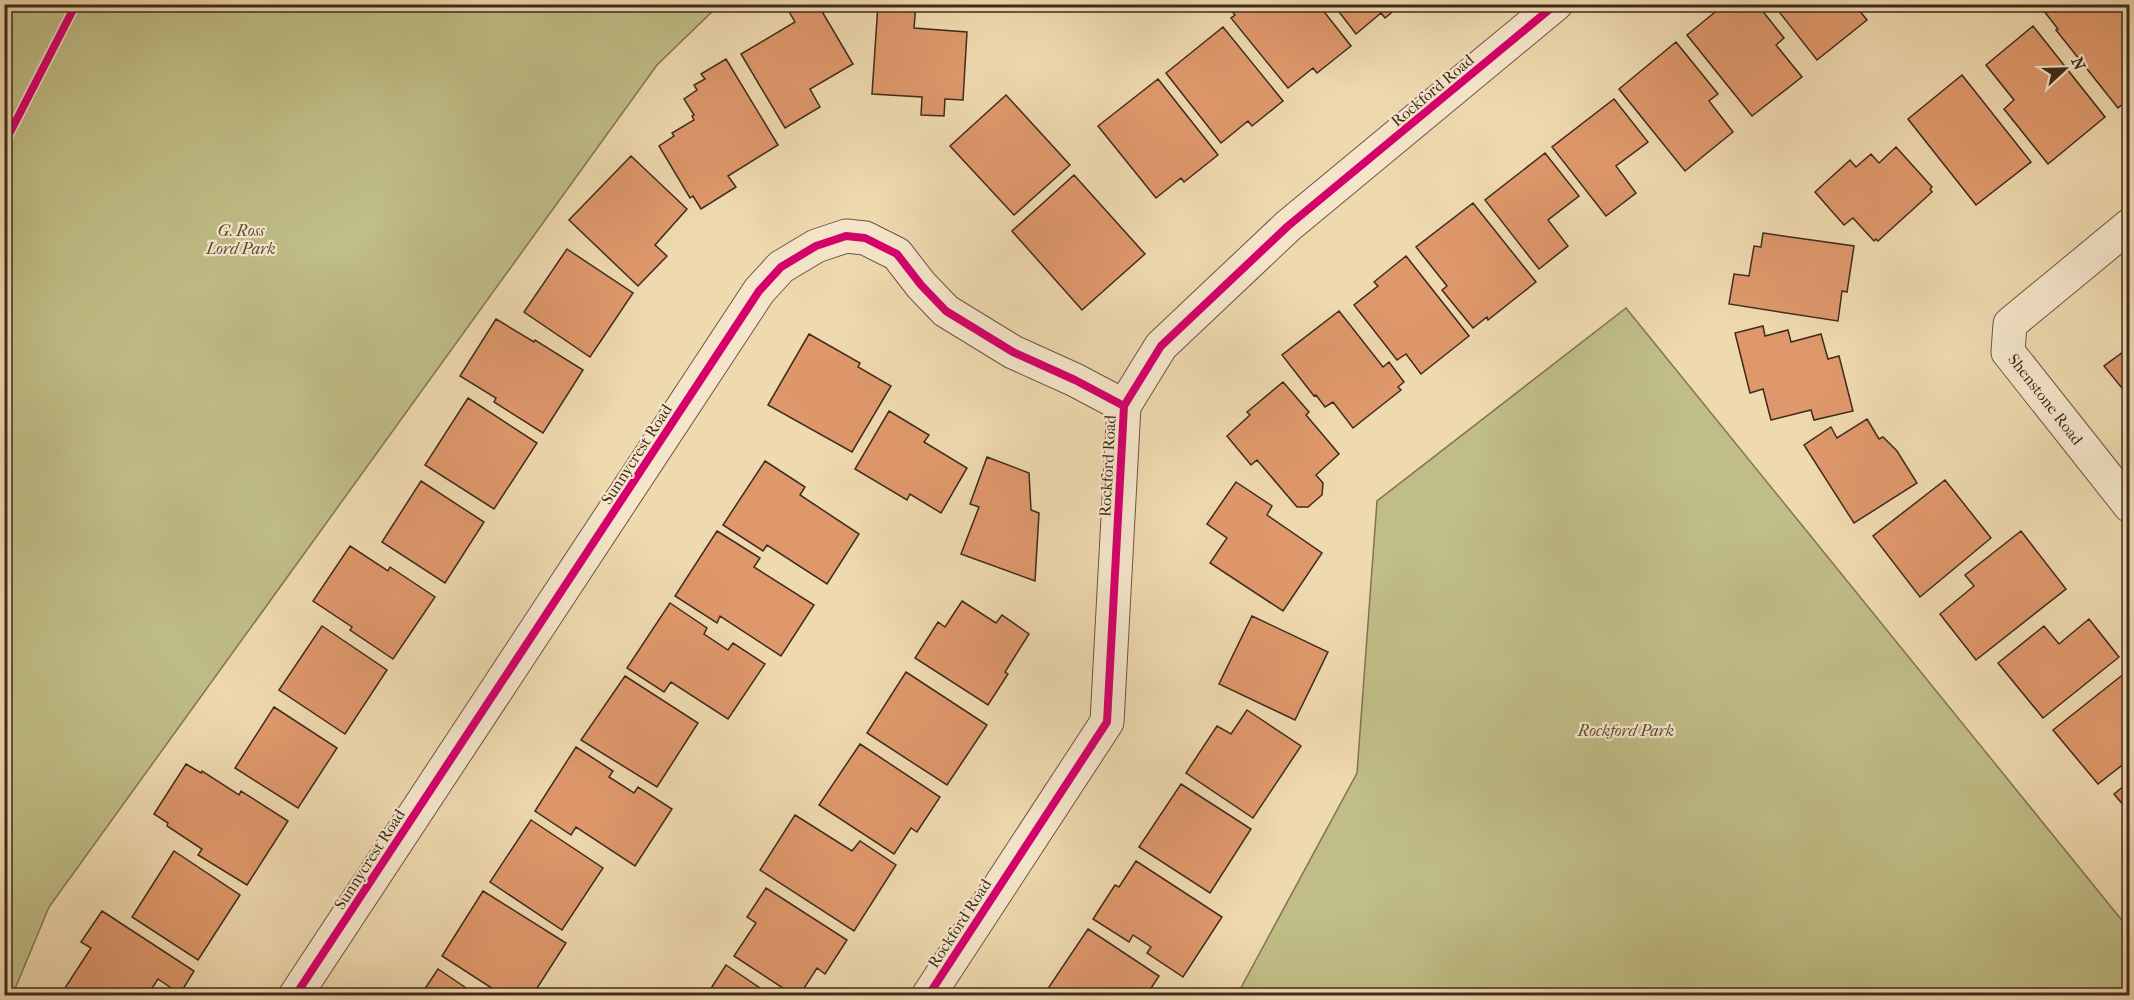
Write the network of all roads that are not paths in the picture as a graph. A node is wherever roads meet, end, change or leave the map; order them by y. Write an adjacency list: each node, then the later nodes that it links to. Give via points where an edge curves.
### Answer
1 (1556, 4): 3 (street, Rockford Road, via 1288,226 1161,346)
2 (2130, 225): 4 (street, Shenstone Road, via 2010,324 2008,352)
3 (1124, 406): 5 (street, Sunnycrest Road, via 1013,352 946,311 897,254 865,238 846,236 816,246 781,267 759,291); 6 (street, Rockford Road, via 1107,722)
4 (2130, 506)
5 (295, 996)
6 (928, 996)

